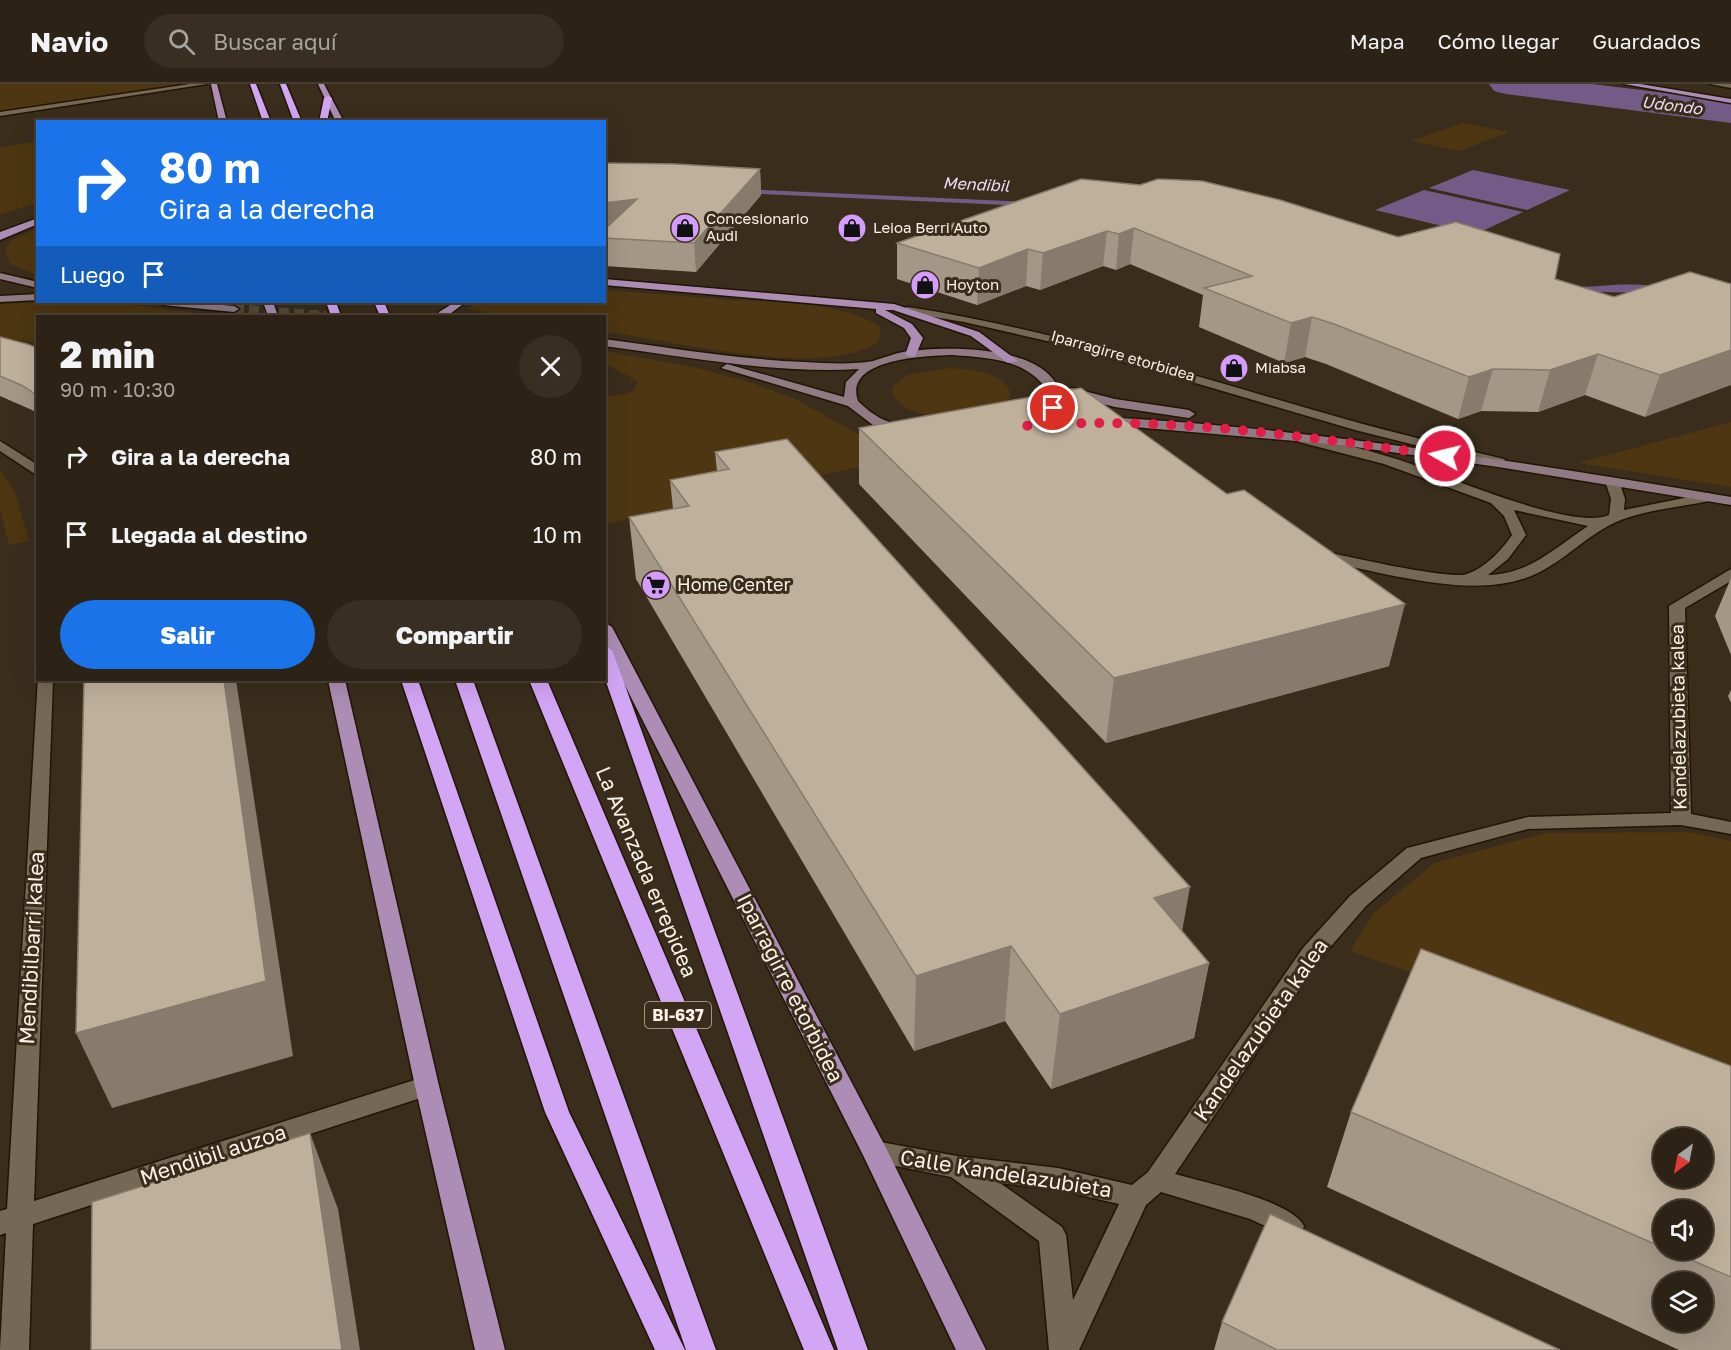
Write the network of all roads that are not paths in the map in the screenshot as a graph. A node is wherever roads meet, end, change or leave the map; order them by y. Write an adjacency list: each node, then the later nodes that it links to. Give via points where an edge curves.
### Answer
1 (204, 84): 12 (street)
2 (214, 84): 11 (main road)
3 (253, 84): 15 (highway)
4 (283, 84): 16 (highway)
5 (321, 84): 9 (main road)
6 (1627, 84): 10 (main road)
7 (1713, 84): 8 (street)
8 (1731, 86)
9 (328, 98): 17 (highway); 18 (main road)
10 (1731, 101)
11 (220, 107): 13 (main road); 14 (main road)
12 (0, 114)
13 (214, 114)
14 (223, 120)
15 (266, 120)
16 (297, 120)
17 (323, 120)
18 (339, 120)
19 (36, 212): 20 (main road)
20 (0, 222)
21 (36, 222): 22 (main road)
22 (0, 237)
23 (0, 276): 25 (street)
24 (606, 283): 28 (main road)
25 (36, 285)
26 (36, 297): 27 (street)
27 (0, 299)
28 (847, 301): 32 (main road); 36 (main road, via 875,309 908,326 917,338)
29 (173, 303): 31 (street)
30 (460, 303): 33 (main road)
31 (234, 309)
32 (908, 310): 37 (main road, via 975,334); 46 (street, Iparragirre etorbidea, via 968,318 1063,339 1340,422)
33 (443, 315)
34 (606, 343): 38 (street, via 789,366 824,368)
35 (606, 343): 40 (street, via 727,368)
36 (911, 355): 37 (street, via 963,353); 38 (street)
37 (1012, 361): 39 (street, via 1039,373)
38 (879, 363): 40 (street, via 850,385)
39 (1055, 387): 43 (street, via 1057,398 1053,408); 46 (street, via 1116,403 1363,437)
40 (853, 403): 43 (street, via 861,412 892,426 936,435 984,435)
41 (1093, 422): 44 (street, via 1177,424)
42 (1062, 423): 43 (street)
43 (1025, 426)
44 (1277, 433): 46 (street); 50 (street, via 1389,461)
45 (0, 445): 47 (street)
46 (1508, 464): 48 (street)
47 (36, 471)
48 (1612, 481): 49 (street); 52 (street, via 1618,499)
49 (1709, 497): 51 (street); 52 (street)
50 (1495, 500): 52 (street, via 1539,513); 55 (street, via 1510,514 1519,535 1501,559)
51 (1731, 501)
52 (1608, 521): 55 (street, via 1552,559 1517,577)
53 (1303, 553): 55 (street)
54 (1731, 574): 63 (street, Kandelazubieta kalea, via 1677,606)
55 (1466, 581)
56 (606, 631): 66 (main road, Iparragirre etorbidea)
57 (606, 656): 77 (highway)
58 (44, 681): 69 (street, Mendibilbarri kalea)
59 (336, 681): 65 (main road)
60 (409, 681): 74 (highway, via 557,1112)
61 (464, 681): 75 (highway)
62 (537, 681): 76 (highway, La Avanzada errepidea / BI-637)
63 (1681, 819): 64 (street, Kandelazubieta kalea); 68 (street, Kandelazubieta kalea, via 1528,823 1413,853 1358,901 1311,954)
64 (1731, 828)
65 (427, 1086): 69 (street, Mendibil auzoa); 73 (main road)
66 (875, 1152): 67 (street, Calle Kandelazubieta); 78 (main road, Iparragirre etorbidea)
67 (957, 1167): 68 (street, Calle Kandelazubieta); 71 (street, via 1052,1235)
68 (1146, 1188): 70 (street, Calle Kandelazubieta, via 1257,1209); 71 (street, Calle Kandelazubieta)
69 (10, 1220): 72 (street, Mendibilbarri kalea)
70 (1310, 1235)
71 (1064, 1348)
72 (14, 1350)
73 (490, 1350)
74 (670, 1350)
75 (701, 1350)
76 (819, 1350)
77 (853, 1350)
78 (971, 1350)

